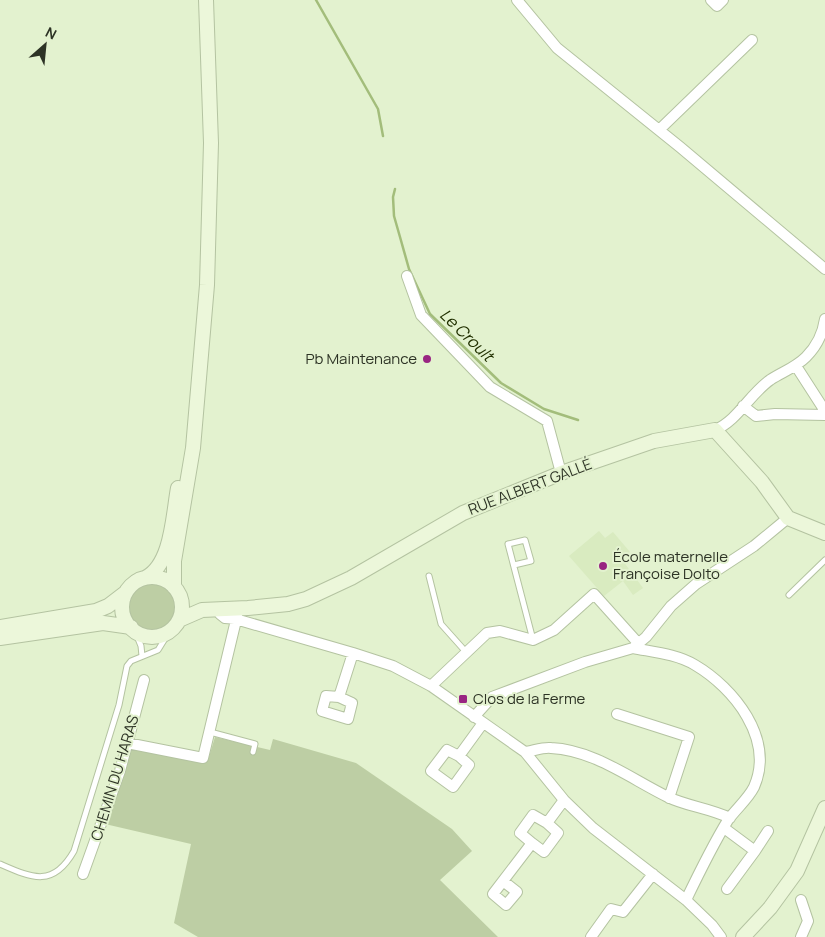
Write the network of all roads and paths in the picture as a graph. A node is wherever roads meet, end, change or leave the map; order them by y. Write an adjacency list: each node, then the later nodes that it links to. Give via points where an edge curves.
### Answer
1 (206, 0): 11 (street, via 211,178 207,285)
2 (516, 0): 6 (street, via 557,48)
3 (711, 0): 4 (street, via 717,6)
4 (723, 0)
5 (752, 40): 6 (street)
6 (659, 130): 7 (street)
7 (825, 269)
8 (407, 276): 16 (street, via 421,315 490,387 547,421)
9 (825, 319): 10 (street, RUE ALBERT GALLÉ, via 817,344)
10 (796, 366): 12 (street, RUE ALBERT GALLÉ, via 770,380); 13 (street)
11 (195, 404): 22 (street, via 165,554 158,568); 23 (street, via 189,478 174,561)
12 (743, 406): 14 (street, via 756,416); 15 (street, RUE ALBERT GALLÉ, via 726,425)
13 (825, 411)
14 (825, 415)
15 (715, 430): 16 (street, RUE ALBERT GALLÉ, via 654,441); 17 (street, via 762,482)
16 (561, 473): 27 (street, RUE ALBERT GALLÉ, via 463,513 351,578 306,599)
17 (788, 518): 18 (street); 33 (street, via 754,546 696,584)
18 (825, 533)
19 (825, 560): 25 (lane)
20 (514, 565): 20 (lane, via 508,544 525,540 532,561); 32 (lane)
21 (430, 576): 34 (lane, via 441,624)
22 (145, 578): 23 (street, via 162,578); 24 (street, via 130,586)
23 (176, 589): 26 (street, via 188,602); 28 (street, via 182,603)
24 (126, 593): 29 (street, via 96,611); 30 (street, via 123,611)
25 (789, 595)
26 (202, 610): 27 (street, RUE ALBERT GALLÉ, via 219,610); 28 (street)
27 (236, 616): 35 (street); 42 (street)
28 (175, 625): 30 (street, via 160,636); 36 (lane, via 158,650)
29 (0, 627)
30 (133, 629): 31 (street, via 103,624); 36 (lane)
31 (0, 638)
32 (533, 640): 33 (street, via 554,630 594,594); 34 (street, via 500,631 487,633)
33 (635, 646): 41 (street, via 492,697); 50 (street, via 694,664 720,682 750,718 758,755 757,778 753,789)
34 (466, 652): 38 (street)
35 (353, 653): 38 (street, via 393,666); 39 (street)
36 (145, 656): 56 (lane, via 127,666 116,714 74,851 67,862 49,876 39,878 30,878)
37 (144, 680): 43 (street, CHEMIN DU HARAS)
38 (431, 686): 41 (street)
39 (339, 697)
40 (617, 714): 47 (street, via 689,737)
41 (478, 720): 45 (street); 46 (street)
42 (209, 731): 43 (street, via 203,758); 44 (lane, via 255,744)
43 (127, 743): 57 (street, CHEMIN DU HARAS)
44 (253, 752)
45 (525, 752): 47 (street, via 550,747 585,755 628,774); 48 (street)
46 (459, 756)
47 (669, 798): 50 (street, via 712,809)
48 (564, 800): 51 (street); 58 (street, via 593,828)
49 (825, 808): 65 (street, via 797,871 770,908)
50 (730, 818): 52 (street)
51 (547, 823): 54 (street, via 558,833 544,852); 54 (street, via 533,815 520,834)
52 (724, 828): 55 (street); 61 (street)
53 (768, 831): 55 (street)
54 (532, 843): 59 (street)
55 (755, 851): 60 (street)
56 (0, 864)
57 (83, 874)
58 (653, 874): 61 (street); 63 (street, via 623,912 611,909)
59 (503, 881)
60 (726, 889)
61 (686, 900): 64 (street)
62 (801, 900): 66 (street, via 808,921)
63 (590, 937)
64 (720, 937)
65 (743, 937)
66 (801, 937)

